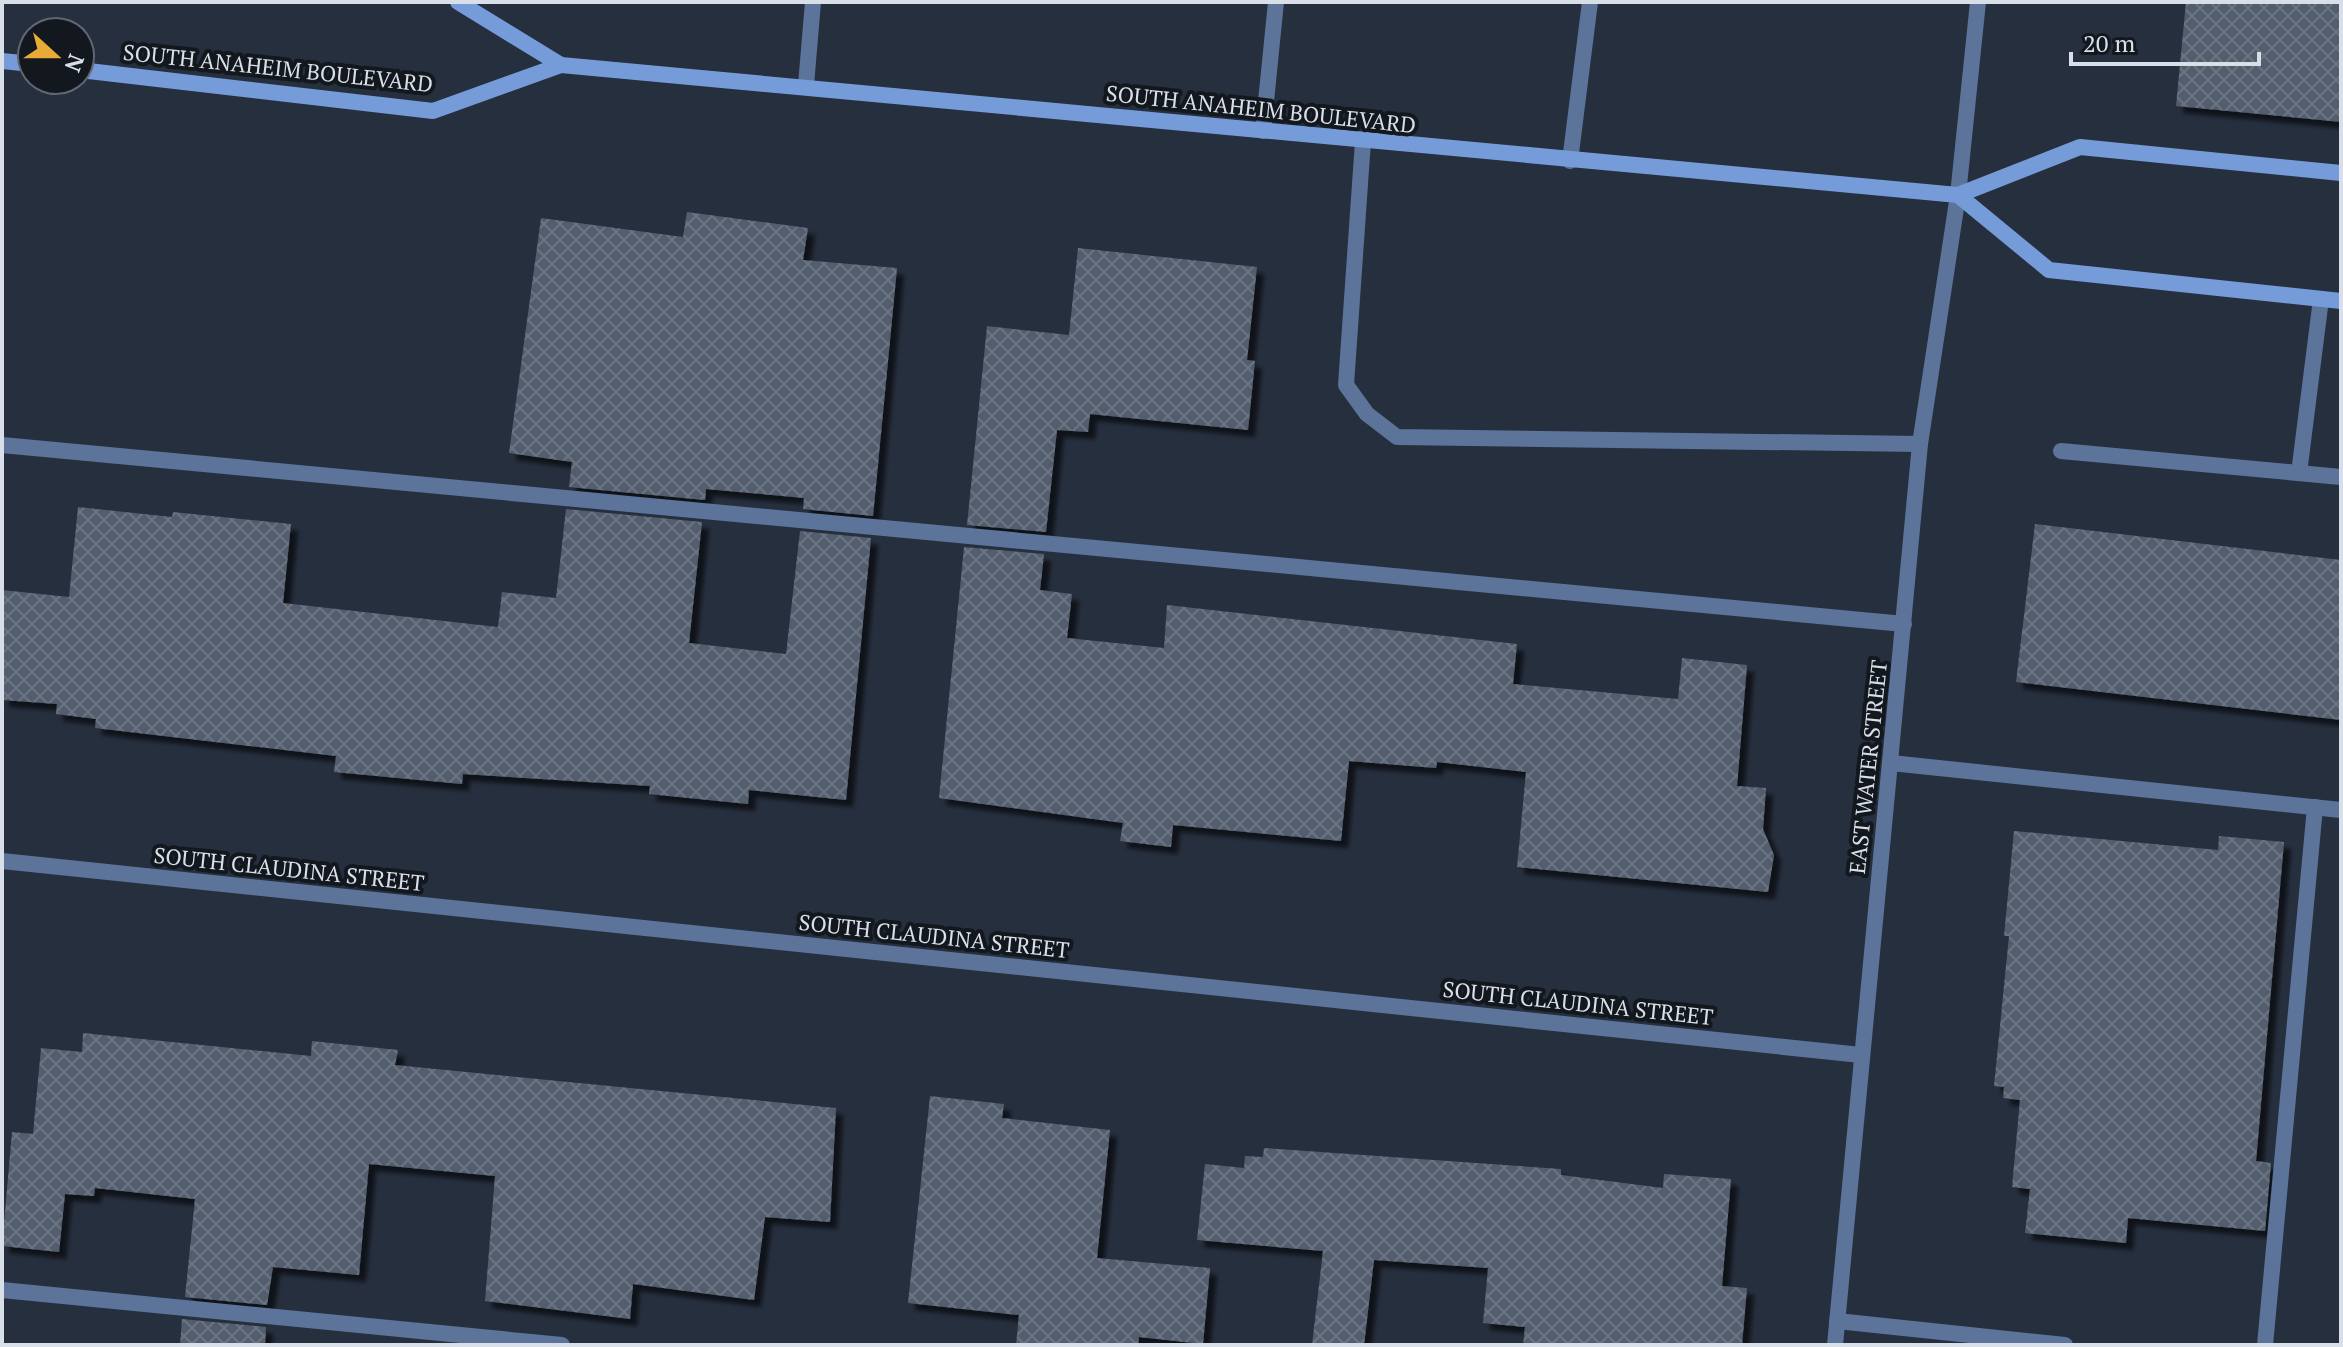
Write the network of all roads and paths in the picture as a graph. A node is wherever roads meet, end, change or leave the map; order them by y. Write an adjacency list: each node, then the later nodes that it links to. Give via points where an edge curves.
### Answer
1 (458, 2): 6 (main road, SOUTH ANAHEIM BOULEVARD)
2 (813, 2): 8 (street)
3 (1276, 2): 9 (street)
4 (1590, 2): 11 (street)
5 (1978, 2): 13 (street, EAST WATER STREET)
6 (561, 65): 7 (main road, SOUTH ANAHEIM BOULEVARD, via 433,111); 8 (main road, SOUTH ANAHEIM BOULEVARD)
7 (96, 72)
8 (806, 85): 9 (main road, SOUTH ANAHEIM BOULEVARD)
9 (1263, 131): 10 (main road, SOUTH ANAHEIM BOULEVARD)
10 (1363, 141): 11 (main road, SOUTH ANAHEIM BOULEVARD); 16 (street, via 1346,385 1367,414 1397,437)
11 (1570, 161): 13 (main road, SOUTH ANAHEIM BOULEVARD)
12 (2341, 173): 13 (main road, SOUTH ANAHEIM BOULEVARD, via 2080,147)
13 (1958, 195): 14 (main road, via 2049,270); 16 (street, EAST WATER STREET)
14 (2321, 299): 15 (main road); 19 (street)
15 (2341, 301)
16 (1920, 444): 21 (street, EAST WATER STREET)
17 (2, 445): 21 (street)
18 (2061, 451): 19 (street)
19 (2299, 473): 20 (street)
20 (2341, 477)
21 (1904, 624): 22 (street, EAST WATER STREET)
22 (1891, 763): 23 (street); 26 (street, EAST WATER STREET)
23 (2315, 807): 24 (street); 32 (street)
24 (2341, 810)
25 (2, 861): 26 (street, SOUTH CLAUDINA STREET)
26 (1861, 1055): 28 (street, EAST WATER STREET)
27 (2, 1290): 29 (street)
28 (1837, 1321): 30 (street, EAST WATER STREET); 31 (street)
29 (562, 1345)
30 (1835, 1345)
31 (2065, 1345)
32 (2265, 1345)

